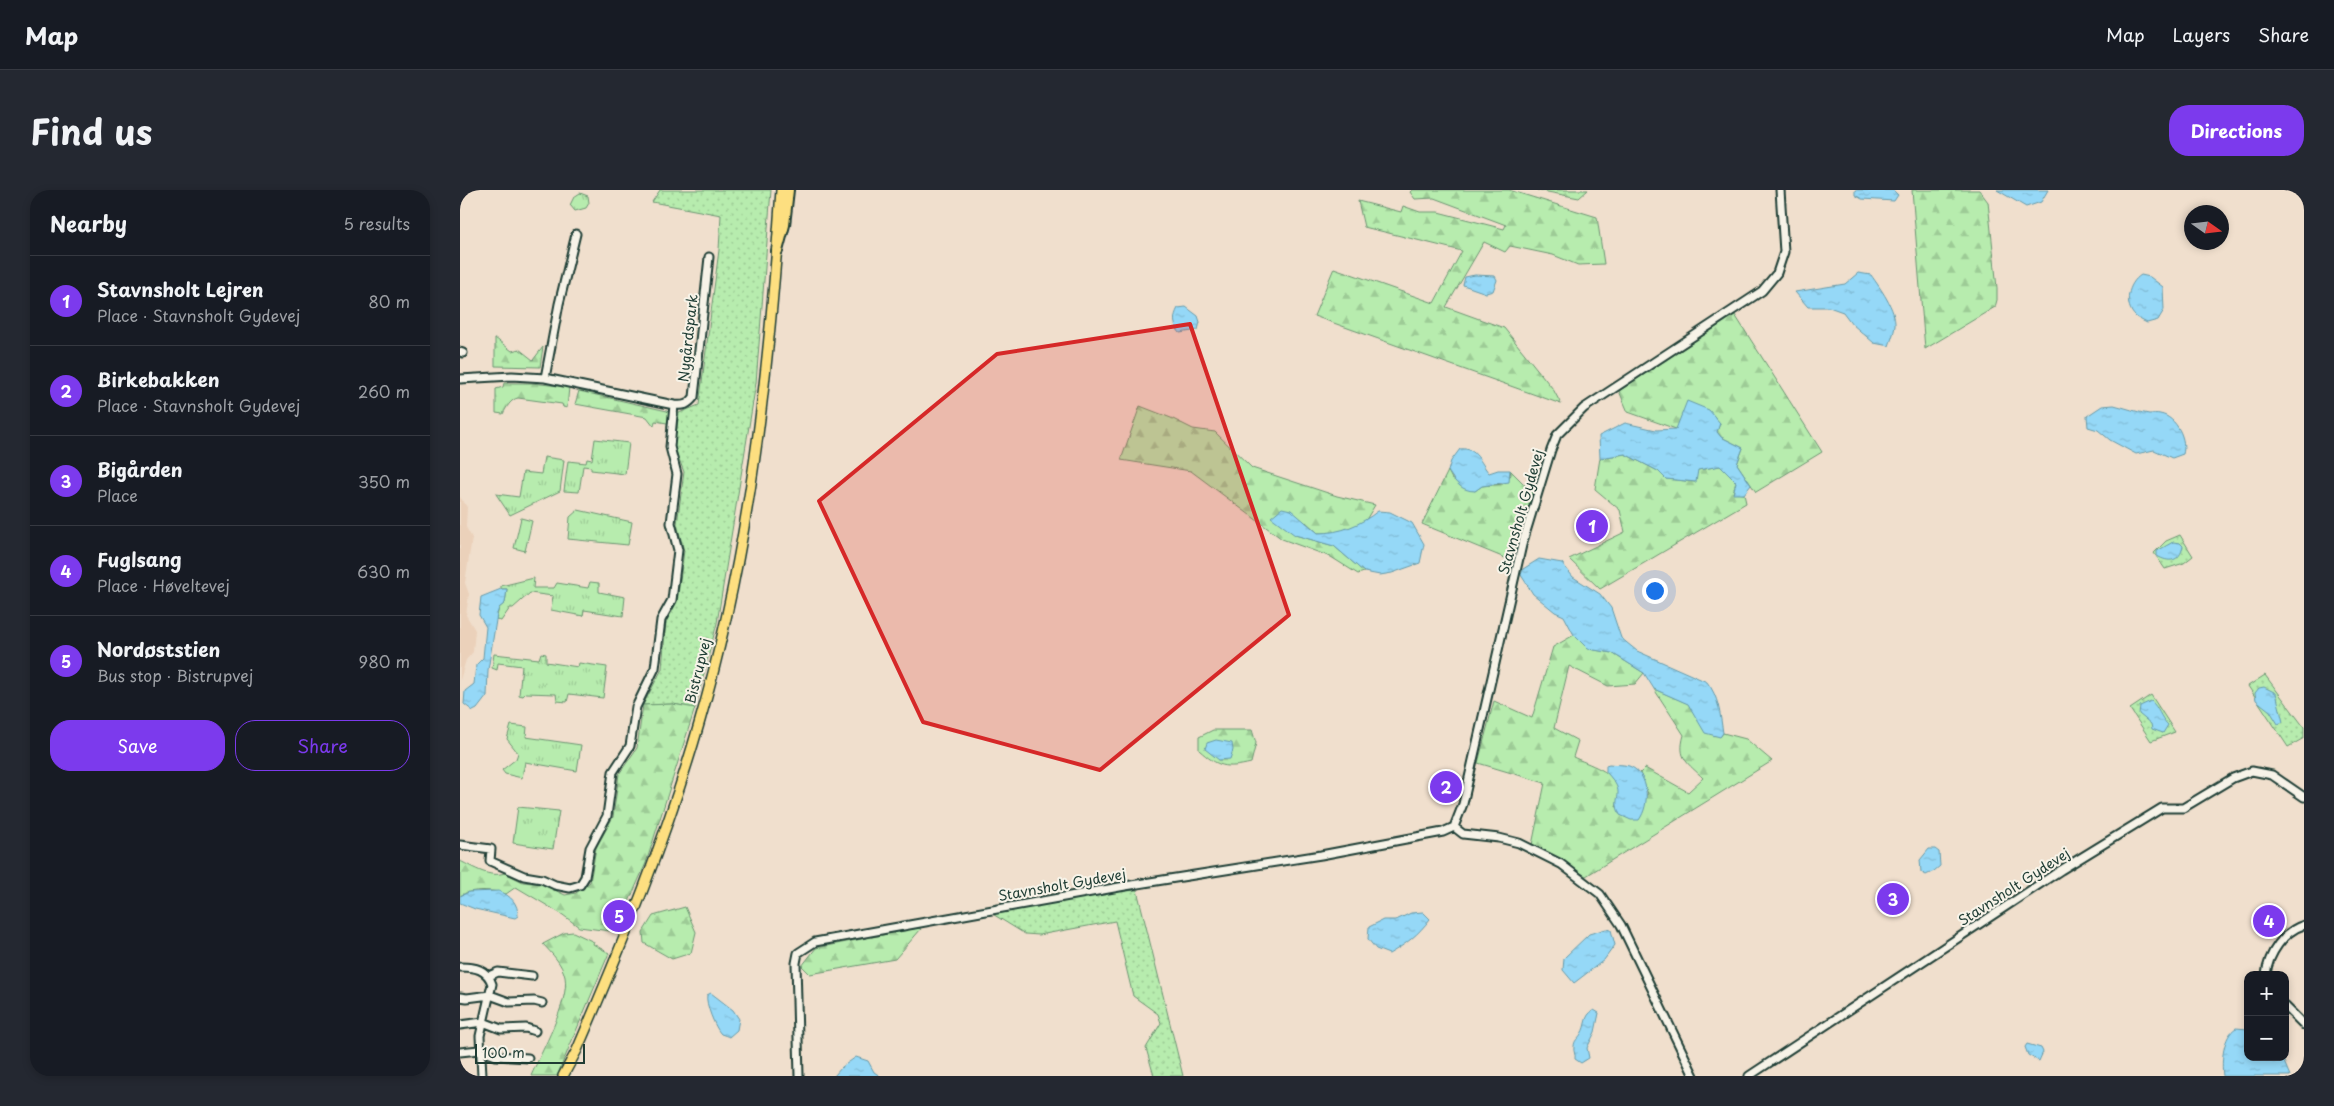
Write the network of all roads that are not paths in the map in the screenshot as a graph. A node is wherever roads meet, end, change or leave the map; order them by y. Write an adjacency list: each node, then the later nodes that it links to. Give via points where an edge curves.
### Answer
1 (776, 190): 6 (main road, Bistrupvej)
2 (781, 190): 6 (main road, Bistrupvej)
3 (788, 190): 6 (highway)
4 (1780, 190): 12 (street, Stavnsholt Gydevej, via 1784,252 1777,273 1762,291 1584,408 1557,435 1522,546 1472,768)
5 (576, 234): 8 (street)
6 (777, 251): 31 (main road, Bistrupvej, via 764,398 754,466 738,560 700,723 653,868)
7 (708, 257): 10 (street, Nygårdspark, via 694,397 683,406)
8 (545, 378): 9 (street, via 512,376); 10 (street)
9 (460, 380)
10 (674, 405): 13 (street, via 670,447 677,474 671,523 678,550 672,600 661,620 655,668 636,707 630,746 613,772 607,816 590,848 585,877 580,885 570,888 555,885 524,876 490,860 491,849)
11 (2304, 797): 34 (street, Stavnsholt Gydevej, via 2272,775 2252,771 2232,778 2183,808 2162,808 2061,870)
12 (1454, 827): 32 (street, Stavnsholt Gydevej, via 1443,832 1321,855 1125,886 814,942 798,953 796,963); 33 (street, via 1463,834 1519,843 1561,864 1600,894 1622,925)
13 (460, 845)
14 (2304, 925): 16 (street, via 2288,934 2273,953)
15 (460, 967): 17 (street, via 482,970)
16 (2266, 971)
17 (489, 976): 18 (street, via 498,972); 19 (street, via 492,984)
18 (532, 976)
19 (490, 995): 20 (street); 21 (street, via 509,1002); 23 (street)
20 (460, 997)
21 (542, 1003)
22 (2289, 1010): 25 (street)
23 (483, 1022): 24 (street); 26 (street, via 510,1030 526,1028); 27 (street)
24 (460, 1025)
25 (2304, 1025)
26 (535, 1031)
27 (479, 1050): 28 (street); 29 (street, via 496,1056); 30 (street)
28 (460, 1052)
29 (528, 1058)
30 (482, 1076)
31 (563, 1076)
32 (799, 1076)
33 (1694, 1076)
34 (1749, 1076)

